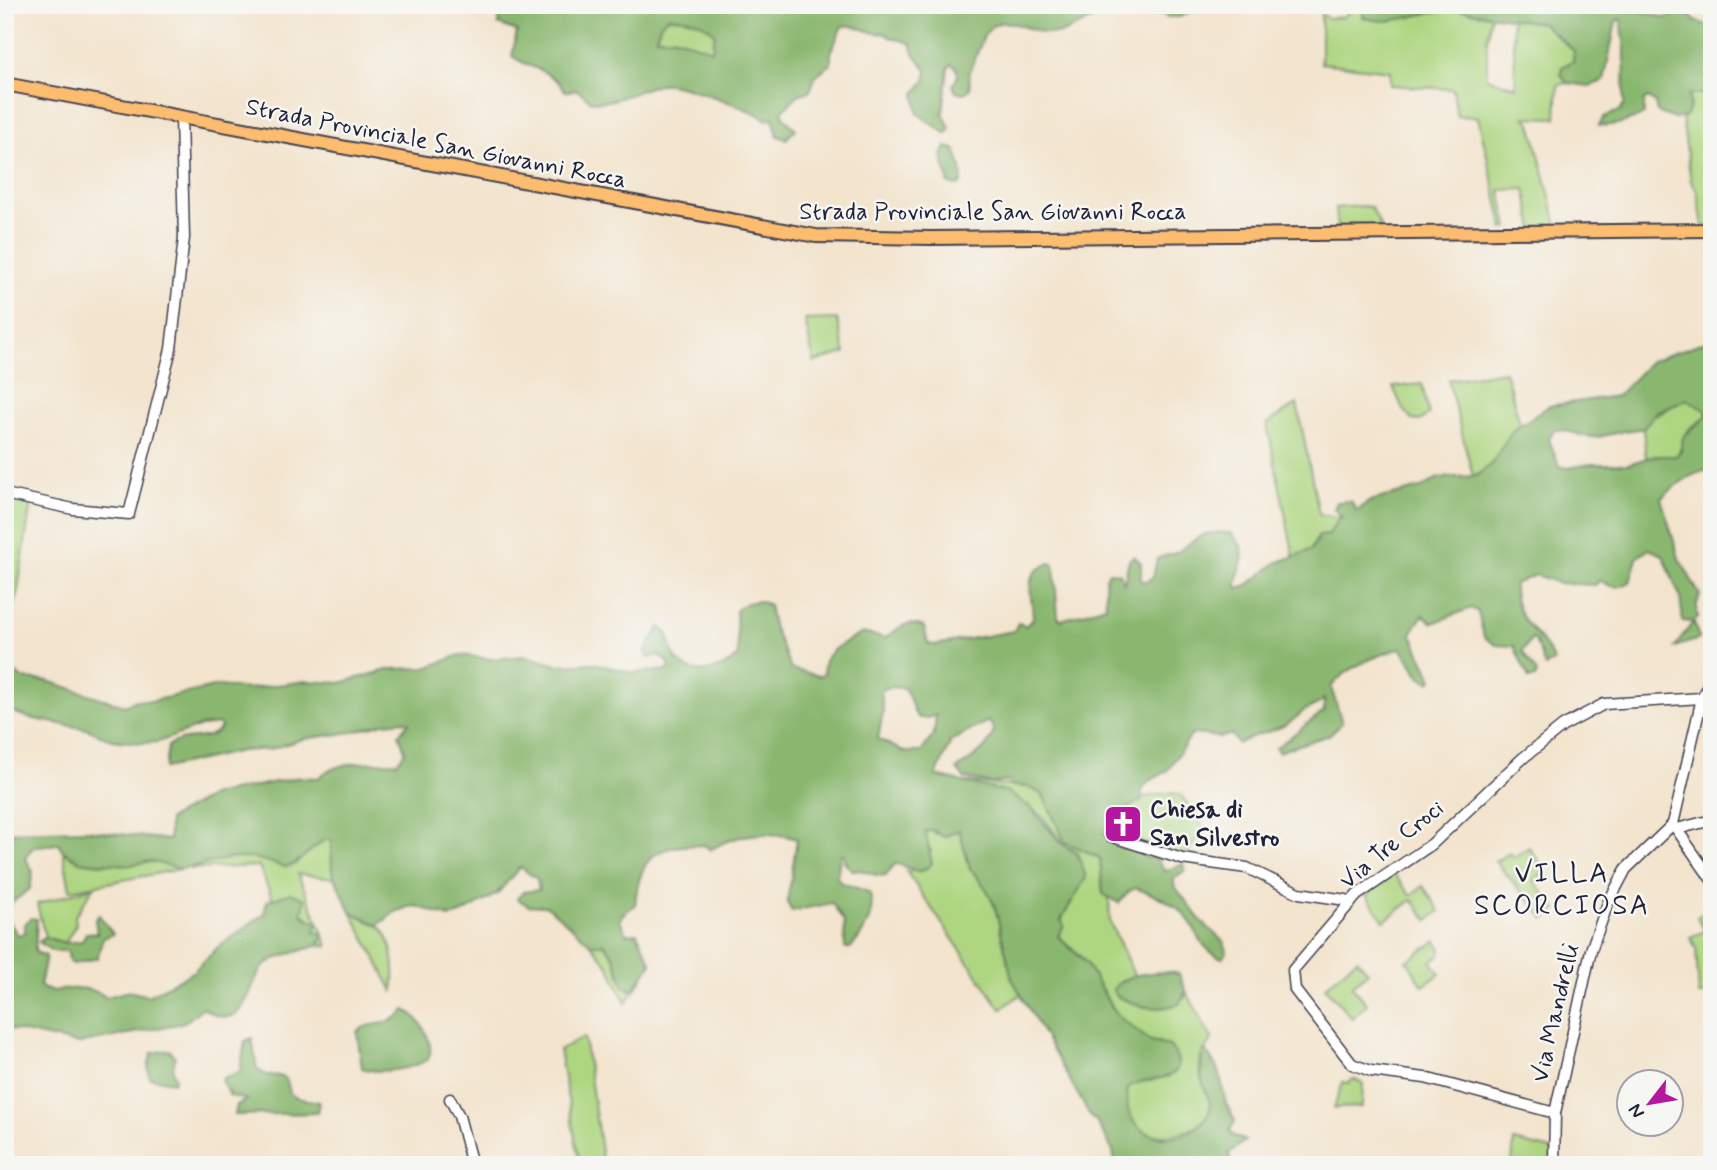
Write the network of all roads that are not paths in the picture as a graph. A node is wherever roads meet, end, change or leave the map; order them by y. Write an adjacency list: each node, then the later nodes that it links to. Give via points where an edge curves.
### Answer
1 (5, 84): 2 (main road, Strada Provinciale San Giovanni Rocca)
2 (181, 117): 3 (main road, Strada Provinciale San Giovanni Rocca, via 816,236); 4 (street, via 184,238 170,349 129,514 74,509)
3 (1712, 230)
4 (5, 494)
5 (1712, 676): 6 (street)
6 (1702, 698): 8 (street); 11 (street, Via Tre Croci, via 1604,704 1585,712 1523,758 1433,844)
7 (1712, 820): 8 (street)
8 (1675, 826): 10 (street); 13 (street, Via Mandrelli, via 1633,859 1608,903 1584,977)
9 (1110, 836): 11 (street, via 1160,852 1247,869 1298,893)
10 (1712, 880)
11 (1350, 904): 13 (street, Via Tre Croci, via 1296,965 1291,977 1295,990 1352,1064 1425,1078)
12 (450, 1099): 14 (street)
13 (1555, 1113): 15 (street, Via Mandrelli)
14 (472, 1165)
15 (1554, 1165)

